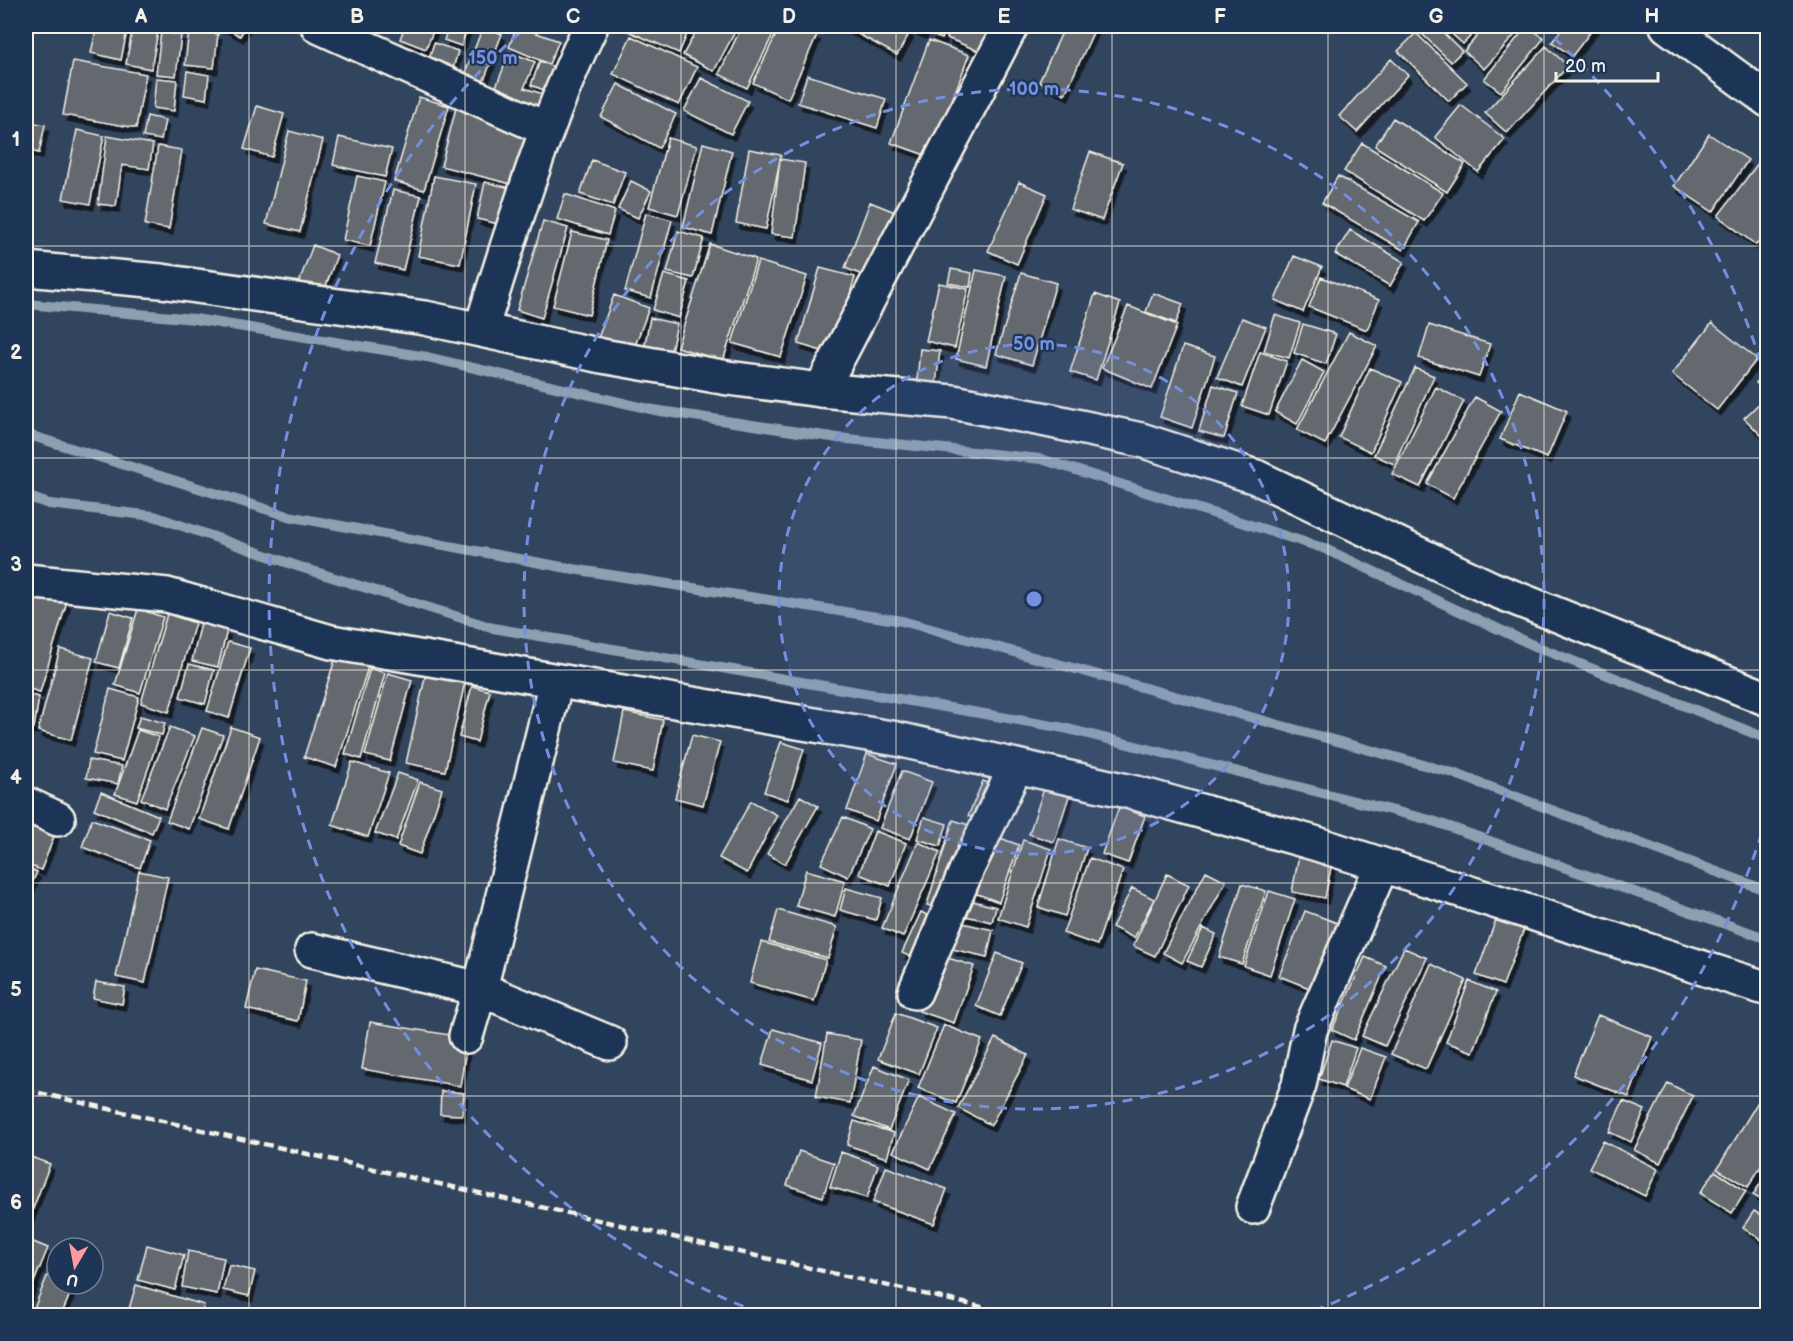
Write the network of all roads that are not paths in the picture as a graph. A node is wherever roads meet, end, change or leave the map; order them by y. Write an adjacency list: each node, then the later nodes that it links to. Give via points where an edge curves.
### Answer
1 (318, 26): 6 (street)
2 (591, 26): 6 (street)
3 (1011, 26): 9 (street)
4 (1667, 26): 5 (street)
5 (1767, 100)
6 (546, 129): 8 (street)
7 (26, 269): 8 (street, via 161,281)
8 (481, 329): 9 (street, via 614,358)
9 (821, 390): 12 (street, via 953,402 1047,420 1141,440 1256,477 1490,588)
10 (26, 582): 11 (street, via 166,595 331,642)
11 (556, 681): 13 (street, via 897,739); 18 (street)
12 (1767, 699)
13 (1016, 766): 16 (street, via 1136,793); 20 (street)
14 (26, 804): 15 (street)
15 (58, 819)
16 (1382, 865): 19 (street); 23 (street, via 1310,1030 1299,1085)
17 (312, 950): 18 (street)
18 (480, 988): 21 (street); 22 (street)
19 (1767, 989)
20 (915, 992)
21 (466, 1036)
22 (610, 1043)
23 (1253, 1207)

